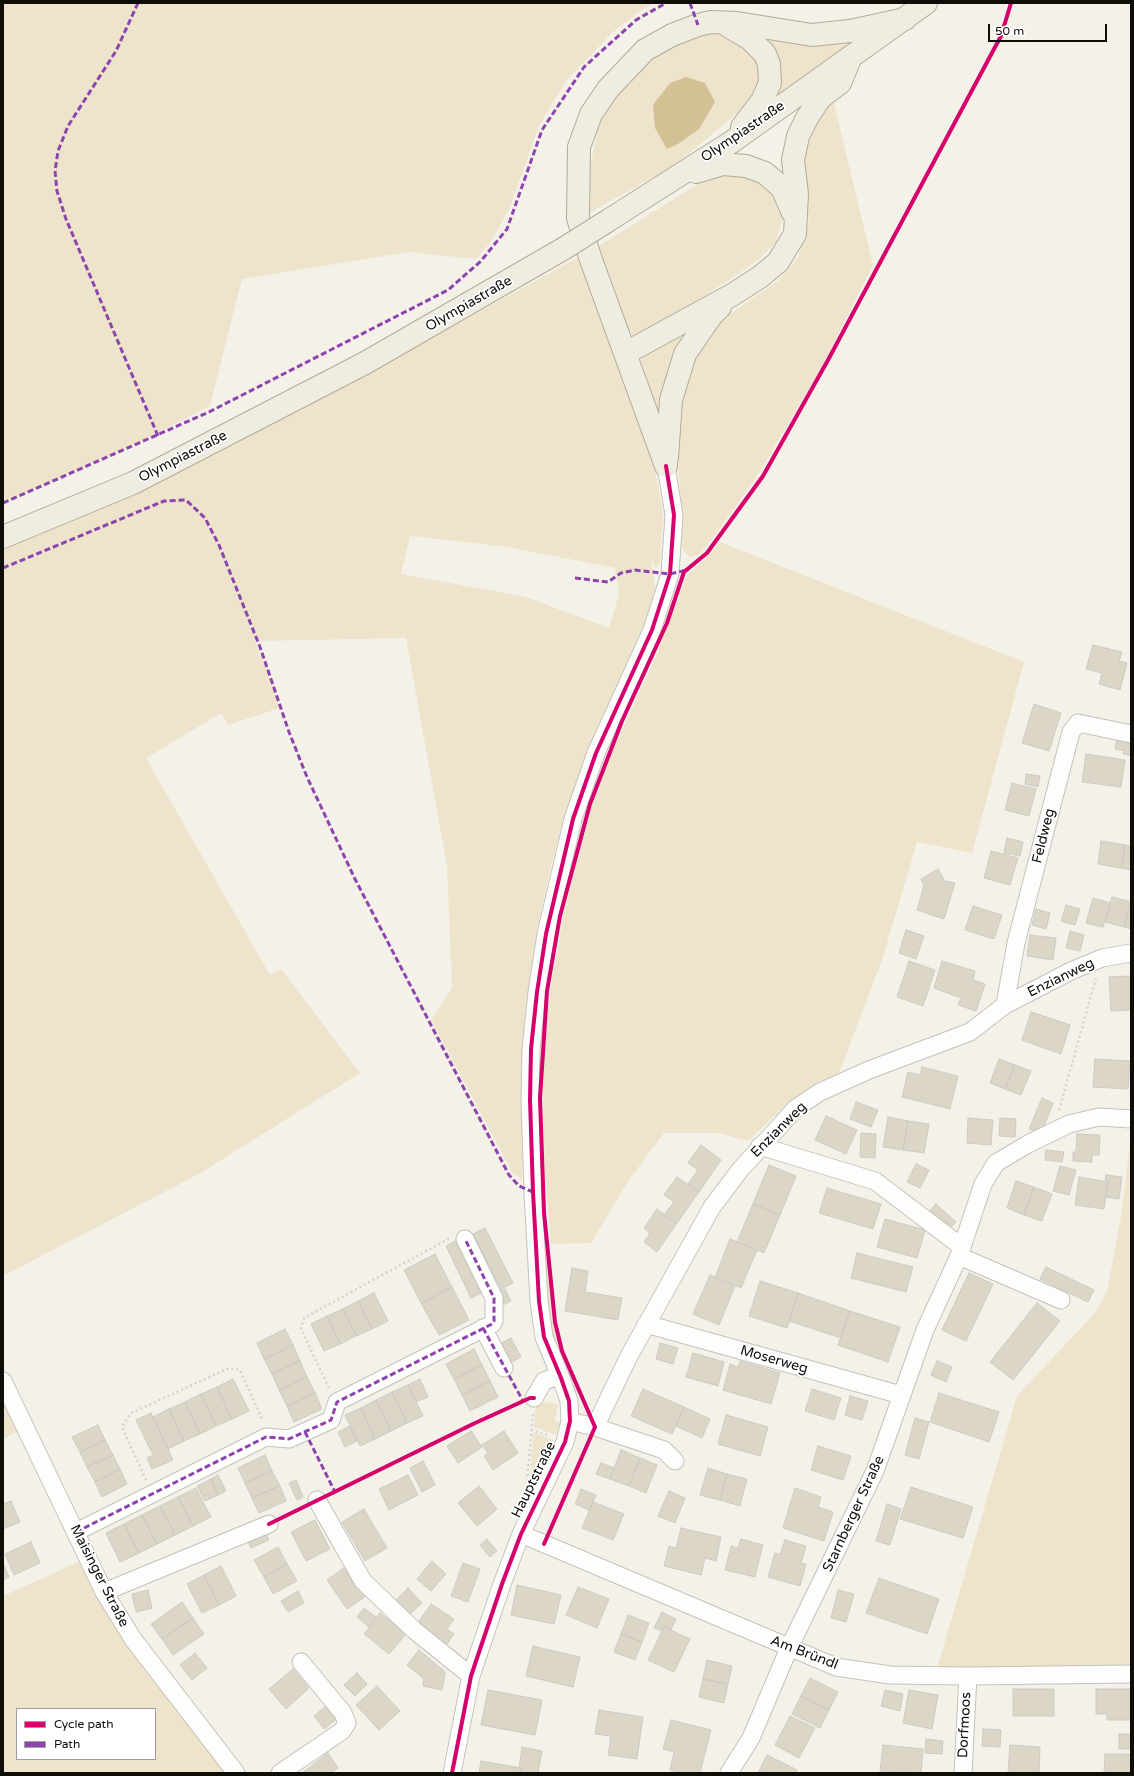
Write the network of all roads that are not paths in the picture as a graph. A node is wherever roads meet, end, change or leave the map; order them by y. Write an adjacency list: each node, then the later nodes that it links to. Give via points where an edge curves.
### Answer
1 (926, 3): 2 (main road, Olympiastraße)
2 (905, 19): 3 (main road, via 850,31 812,35 736,23); 4 (main road, Olympiastraße)
3 (711, 22): 5 (main road, via 732,28 750,39 765,54 769,64 770,83 762,101); 9 (main road, via 672,35 645,50 608,89 591,114 579,148 578,218)
4 (850, 59): 5 (main road, Olympiastraße); 7 (main road, via 840,83 820,98 798,136 793,160 797,194)
5 (733, 141): 6 (main road, Olympiastraße)
6 (672, 179): 7 (main road, via 723,164 746,166 765,173 782,188); 11 (main road, Olympiastraße, bridge, via 563,249 365,363 133,483)
7 (795, 220): 8 (main road, via 795,234 778,262 760,278)
8 (732, 295): 9 (main road); 10 (main road, via 711,316 685,354 671,400)
9 (626, 353): 10 (main road)
10 (666, 466): 23 (street, Hauptstraße, via 674,515 670,574 652,630 596,753 576,812 546,934 537,992 530,1100 539,1301 544,1337)
11 (3, 537)
12 (1131, 734): 14 (street, Feldweg, via 1078,723 1071,732 1016,943)
13 (1131, 953): 14 (street, Enzianweg, via 1102,958)
14 (1005, 1005): 16 (street, Enzianweg, via 970,1032 869,1070 820,1092 796,1108)
15 (1131, 1119): 18 (street, Starnberger Straße, via 1099,1116 1069,1124 996,1163 983,1184)
16 (760, 1146): 18 (street, via 875,1181); 20 (street, Enzianweg, via 712,1207)
17 (465, 1239): 21 (street, via 494,1298 494,1321)
18 (961, 1252): 19 (street); 25 (street, Starnberger Straße, via 925,1330)
19 (1060, 1300)
20 (646, 1324): 25 (street, Moserweg); 28 (street, Enzianweg)
21 (483, 1328): 22 (street); 32 (street, via 336,1402 331,1420 289,1439 266,1438)
22 (504, 1368)
23 (560, 1375): 26 (street, via 544,1381); 27 (street, Hauptstraße, via 569,1400)
24 (3, 1381): 32 (street, Maisinger Straße)
25 (901, 1395): 35 (street, Starnberger Straße, via 875,1472)
26 (534, 1398)
27 (570, 1421): 28 (street); 33 (street, Hauptstraße, via 565,1442)
28 (595, 1427): 29 (street, via 664,1450)
29 (675, 1461)
30 (317, 1500): 38 (street, via 363,1581 414,1630)
31 (269, 1524): 34 (street)
32 (76, 1532): 34 (street, Maisinger Straße)
33 (521, 1534): 35 (street, Am Bründl); 38 (street, Hauptstraße)
34 (104, 1592): 40 (street, Maisinger Straße, via 132,1639)
35 (789, 1648): 39 (street, Am Bründl, via 836,1667 890,1675); 43 (street, Starnberger Straße, via 751,1738)
36 (301, 1662): 41 (street, via 343,1713 347,1723 342,1731)
37 (1131, 1674): 39 (street, Am Bründl)
38 (471, 1676): 42 (street, Hauptstraße)
39 (968, 1676): 44 (street, Dorfmoos)
40 (236, 1773)
41 (280, 1773)
42 (452, 1773)
43 (729, 1773)
44 (963, 1773)

